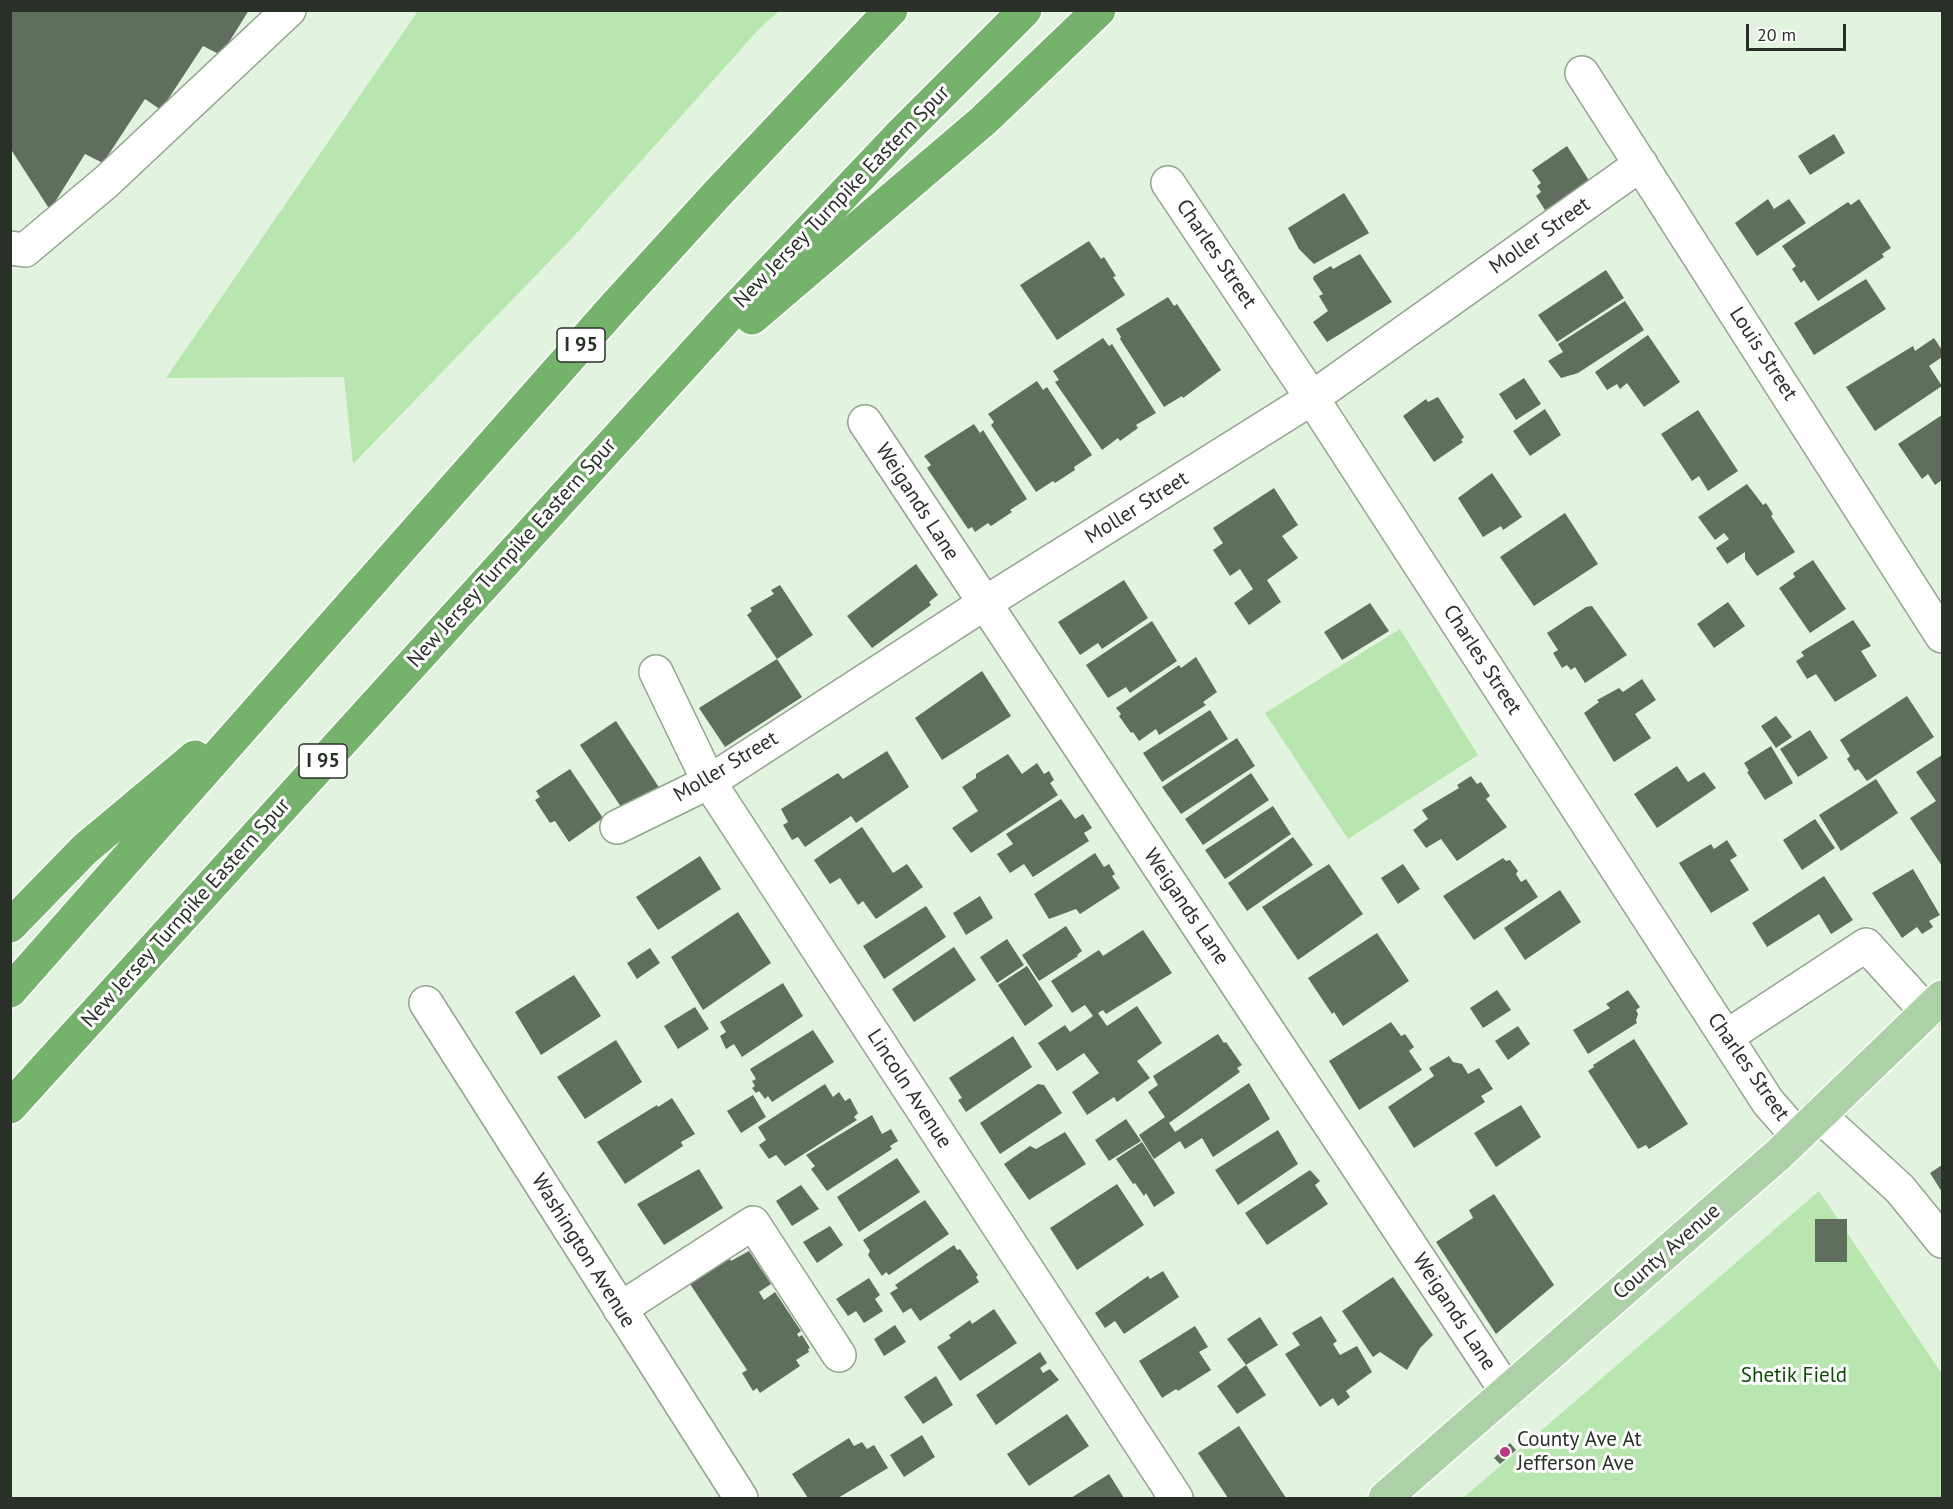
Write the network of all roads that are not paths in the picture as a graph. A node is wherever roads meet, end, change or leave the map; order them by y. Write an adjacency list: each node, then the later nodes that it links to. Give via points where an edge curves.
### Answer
1 (289, 10): 8 (street, via 106,182 25,250)
2 (891, 10): 15 (highway, I 95, via 710,201)
3 (1025, 10): 10 (highway, New Jersey Turnpike Eastern Spur / I 95, via 853,184)
4 (1099, 10): 10 (highway, via 984,120)
5 (1582, 73): 6 (street, Louis Street)
6 (1641, 164): 9 (street, Moller Street); 13 (street, Louis Street)
7 (1168, 183): 9 (street, Charles Street)
8 (10, 248)
9 (1312, 398): 12 (street, Moller Street); 22 (street, Charles Street)
10 (636, 416): 23 (highway, New Jersey Turnpike Eastern Spur / I 95)
11 (864, 422): 12 (street, Weigands Lane)
12 (985, 603): 16 (street, Moller Street); 28 (street, Weigands Lane)
13 (1942, 636)
14 (656, 672): 16 (street, Lincoln Avenue)
15 (279, 686): 18 (highway, via 85,849); 19 (highway, I 95)
16 (709, 782): 17 (street, Moller Street); 30 (street, Lincoln Avenue)
17 (617, 827)
18 (10, 927)
19 (10, 991)
20 (426, 1003): 26 (street, Washington Avenue)
21 (1935, 1004): 22 (street, via 1866,945); 24 (main road, County Avenue)
22 (1726, 1037): 24 (street, Charles Street, via 1768,1102)
23 (10, 1107)
24 (1808, 1125): 25 (street, Charles Street, via 1900,1189); 28 (main road, County Avenue)
25 (1942, 1241)
26 (620, 1309): 27 (street, via 753,1223); 29 (street, Washington Avenue)
27 (839, 1355)
28 (1507, 1392): 31 (main road, County Avenue)
29 (741, 1498)
30 (1176, 1498)
31 (1385, 1498)

